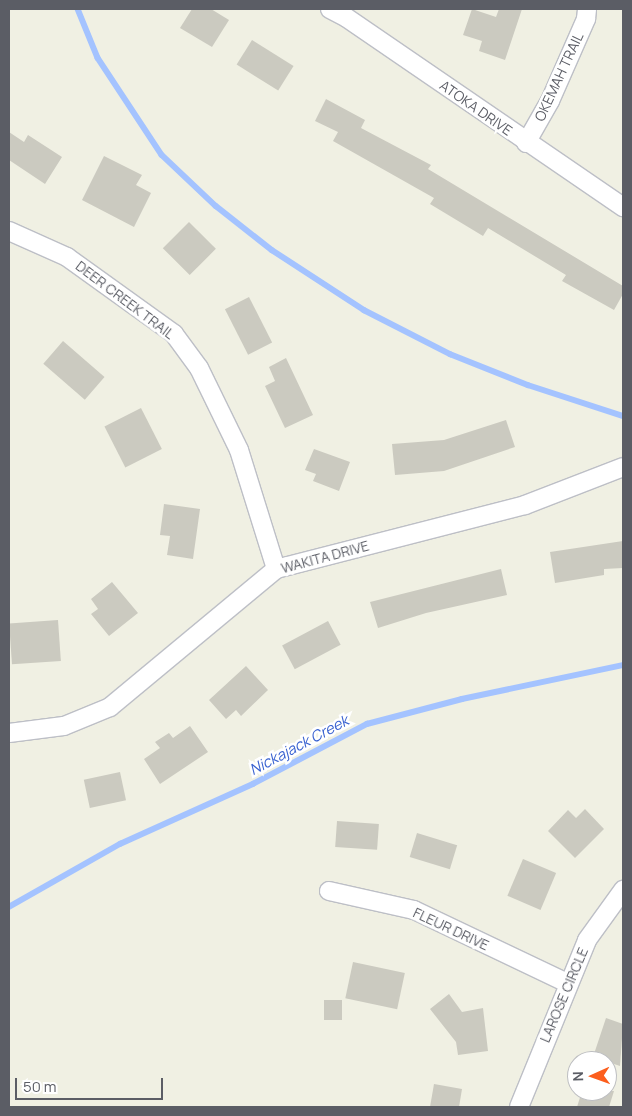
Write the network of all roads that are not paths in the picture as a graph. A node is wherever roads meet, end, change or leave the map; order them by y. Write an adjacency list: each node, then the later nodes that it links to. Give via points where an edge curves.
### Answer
1 (330, 9): 3 (street, ATOKA DRIVE)
2 (587, 9): 3 (street, OKEMAH TRAIL, via 550,101)
3 (526, 143): 4 (street, ATOKA DRIVE)
4 (623, 208)
5 (9, 231): 7 (street, DEER CREEK TRAIL, via 67,257 174,334 199,368 239,450)
6 (623, 467): 7 (street, WAKITA DRIVE, via 525,505)
7 (276, 569): 8 (street, WAKITA DRIVE, via 110,707 64,726)
8 (9, 733)
9 (623, 890): 11 (street, LAROSE CIRCLE, via 587,940)
10 (329, 891): 11 (street, FLEUR DRIVE, via 414,910)
11 (567, 983): 12 (street, LAROSE CIRCLE)
12 (519, 1107)

